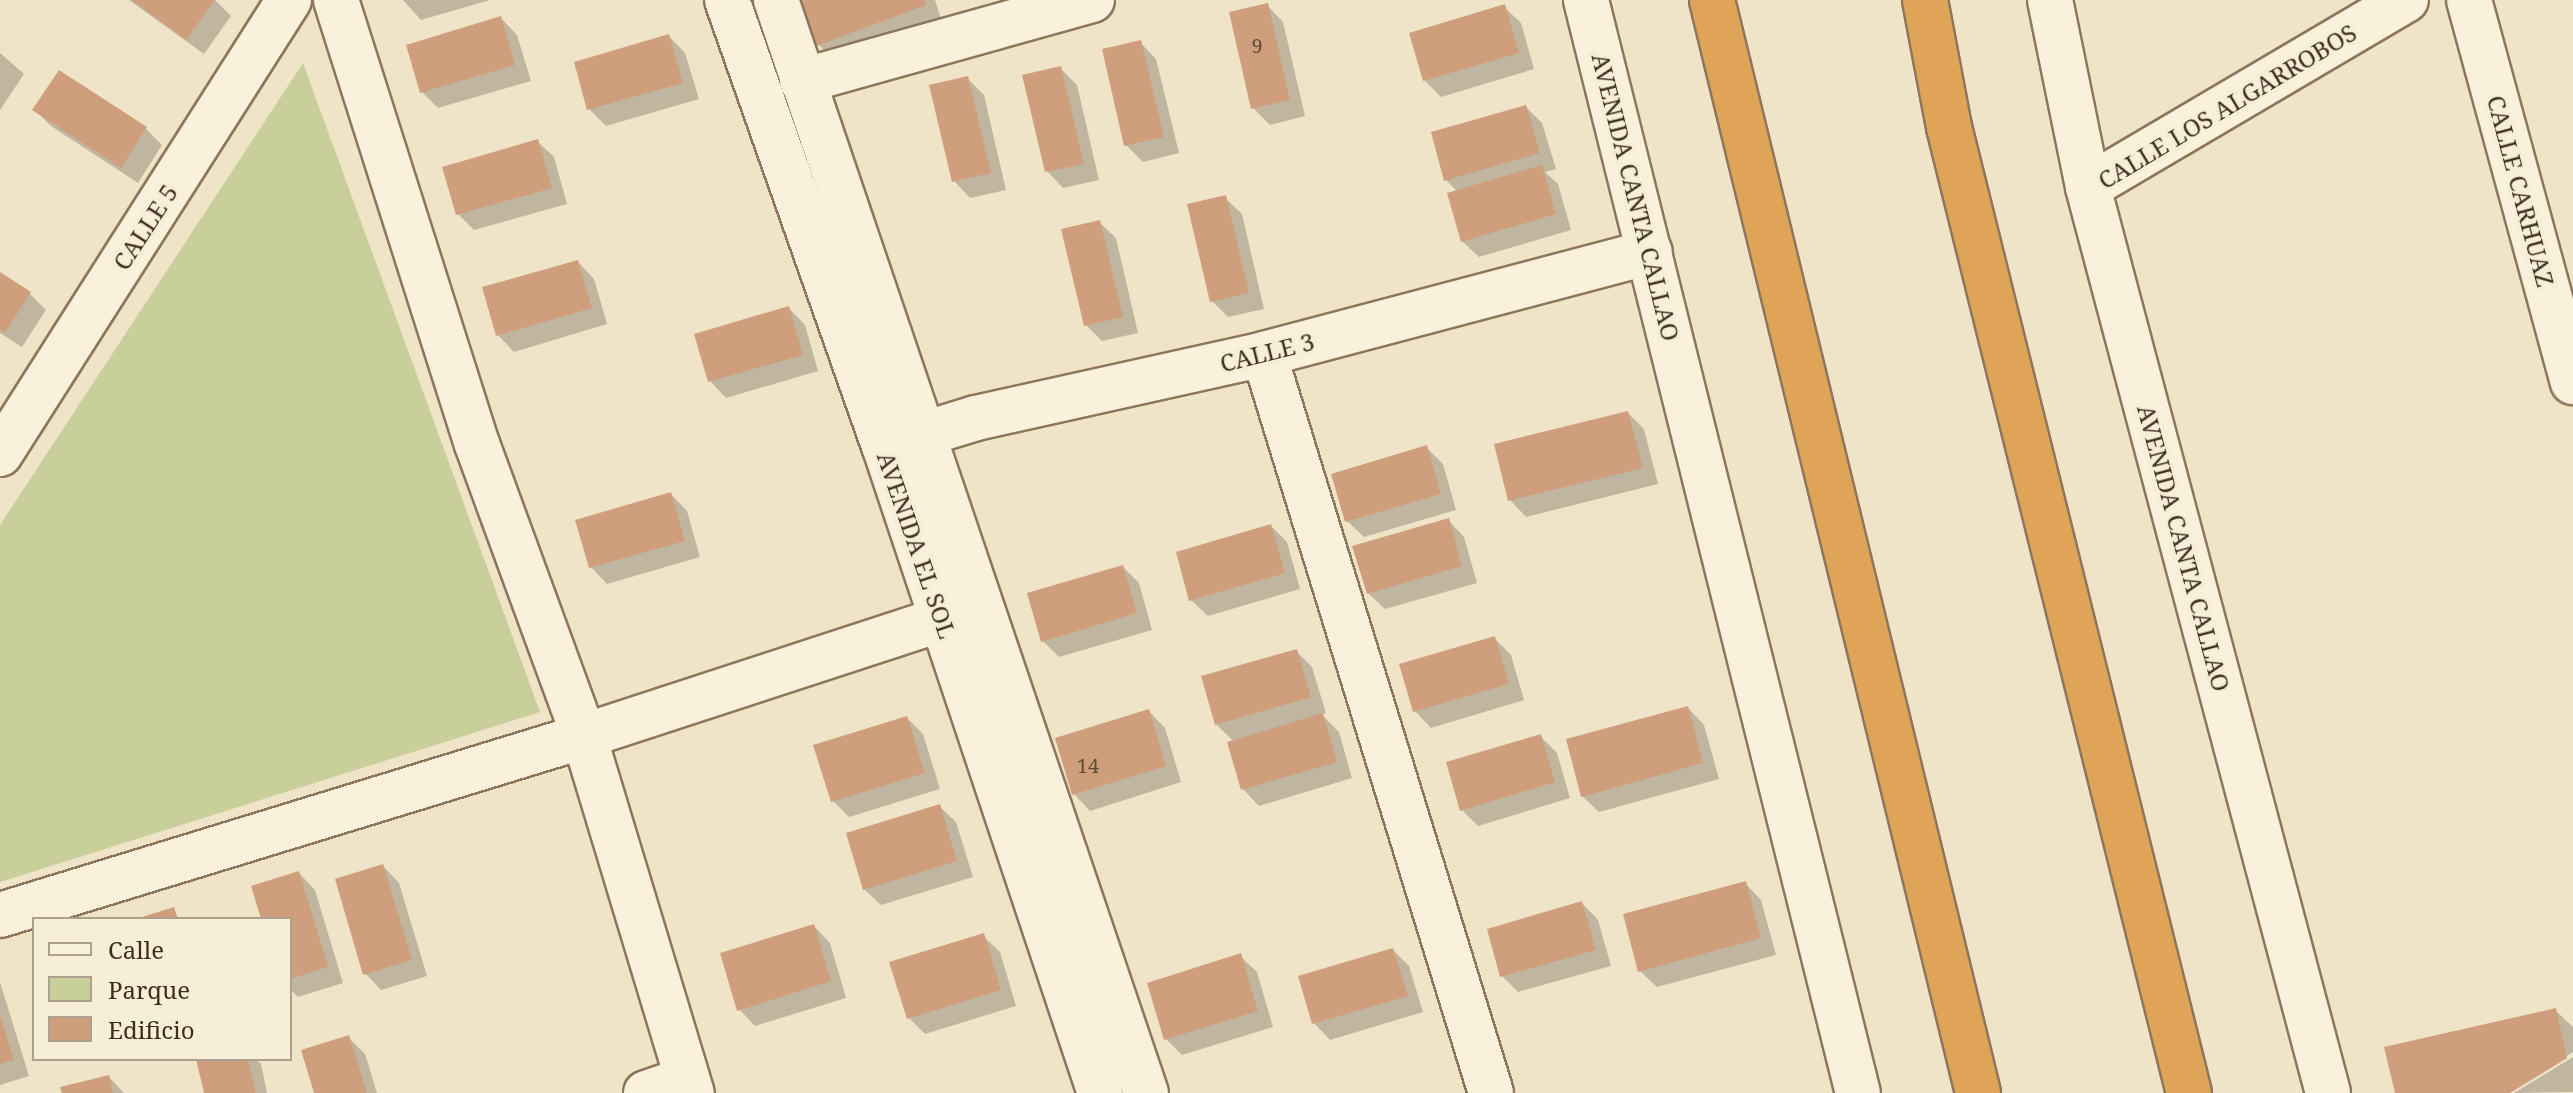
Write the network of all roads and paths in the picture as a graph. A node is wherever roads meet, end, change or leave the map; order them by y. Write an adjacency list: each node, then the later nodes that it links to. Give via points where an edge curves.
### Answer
1 (289, 0): 18 (street, CALLE 5)
2 (336, 0): 20 (street, via 477,444)
3 (727, 0): 17 (street, AVENIDA EL SOL)
4 (776, 0): 12 (street, AVENIDA EL SOL)
5 (1092, 0): 12 (street)
6 (1586, 0): 14 (street, AVENIDA CANTA CALLAO)
7 (1712, 0): 28 (highway)
8 (1925, 0): 29 (highway, via 1949,127)
9 (2050, 0): 13 (street, AVENIDA CANTA CALLAO)
10 (2406, 0): 13 (street, CALLE LOS ALGARROBOS)
11 (2469, 0): 16 (street, CALLE CARHUAZ)
12 (802, 81): 17 (street, AVENIDA EL SOL)
13 (2088, 187): 30 (street, AVENIDA CANTA CALLAO)
14 (1650, 252): 15 (street, CALLE 3); 27 (street, AVENIDA CANTA CALLAO)
15 (1264, 354): 17 (street, CALLE 3, via 976,418); 26 (street)
16 (2573, 382)
17 (904, 440): 19 (street, AVENIDA EL SOL); 25 (street, AVENIDA EL SOL)
18 (0, 454)
19 (942, 619): 20 (street); 24 (street, AVENIDA EL SOL)
20 (584, 736): 21 (street); 22 (street)
21 (0, 915)
22 (689, 1086): 23 (street)
23 (646, 1093)
24 (1100, 1093)
25 (1146, 1093)
26 (1491, 1093)
27 (1858, 1093)
28 (1978, 1093)
29 (2189, 1093)
30 (2328, 1093)

